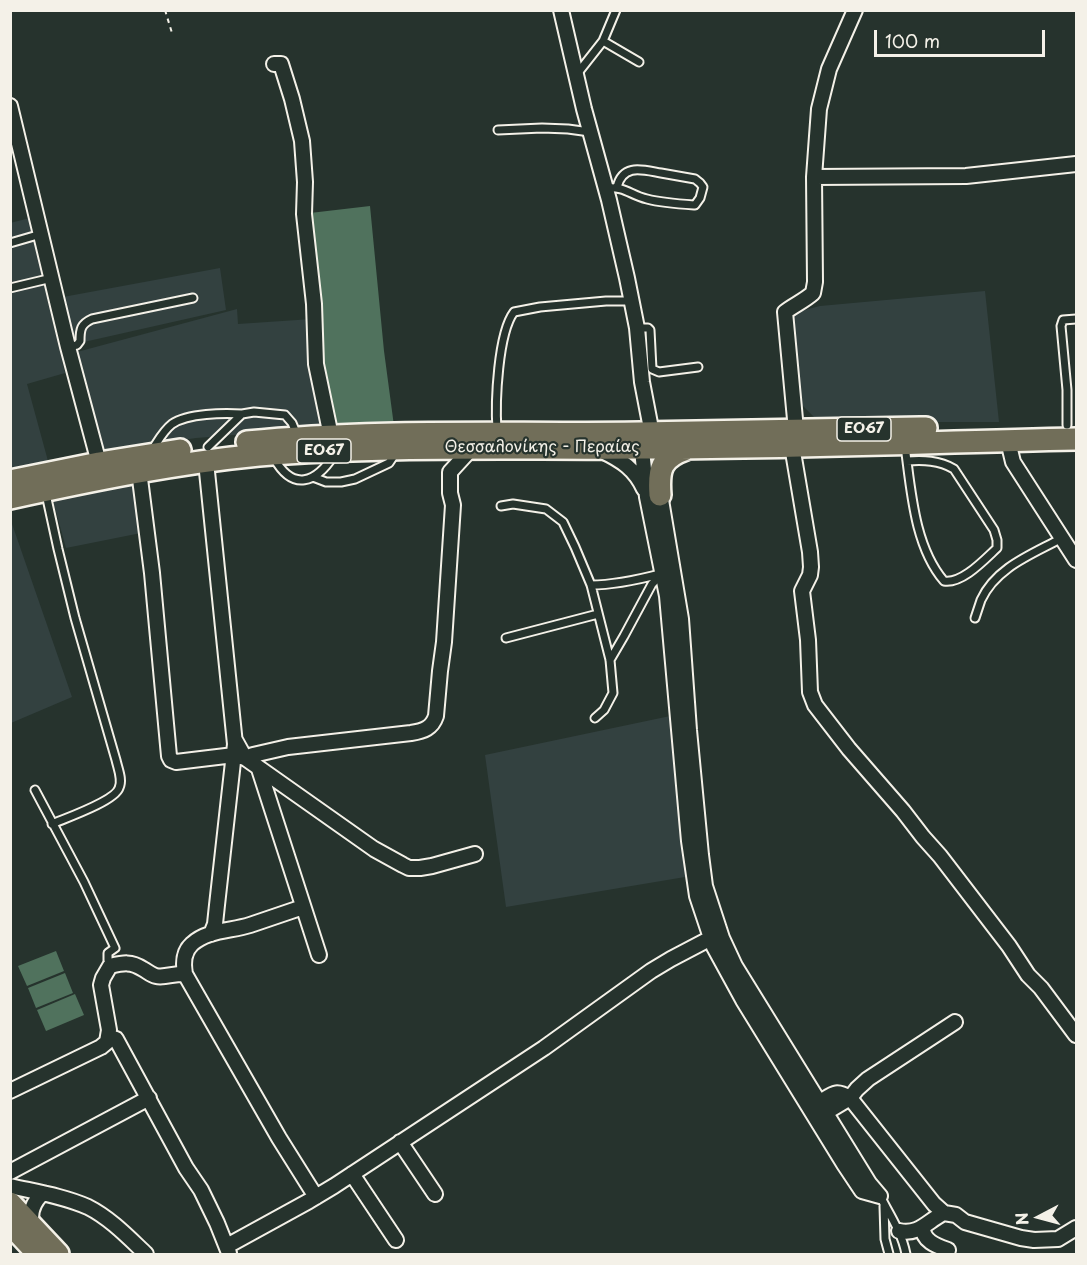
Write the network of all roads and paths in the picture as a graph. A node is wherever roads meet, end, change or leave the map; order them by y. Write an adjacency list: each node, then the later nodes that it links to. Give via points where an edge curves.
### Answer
1 (165, 10): 5 (path)
2 (561, 10): 9 (street)
3 (616, 10): 6 (lane)
4 (855, 10): 14 (street, via 829,69 819,109)
5 (172, 33)
6 (603, 41): 7 (lane); 9 (lane)
7 (639, 62)
8 (274, 64): 33 (street, via 281,64 302,141 316,364)
9 (576, 76): 12 (street)
10 (10, 106): 16 (street)
11 (498, 130): 12 (lane, via 551,128)
12 (590, 132): 15 (street)
13 (1077, 164): 14 (street, via 966,176)
14 (814, 177): 30 (street, via 813,293 785,312)
15 (611, 187): 15 (lane, via 649,200 688,204 695,204 703,187 695,180 640,169 625,173); 21 (street)
16 (41, 234): 17 (lane); 18 (street)
17 (10, 243)
18 (52, 278): 19 (lane); 24 (street)
19 (10, 288)
20 (193, 298): 24 (lane, via 92,319 83,324 77,345)
21 (631, 301): 23 (street); 28 (lane, via 514,312 502,342)
22 (1077, 319): 27 (lane, via 1063,320 1061,326)
23 (636, 328): 25 (lane, via 650,330 652,369 659,372); 31 (street)
24 (68, 347): 41 (street)
25 (698, 367)
26 (242, 414): 29 (lane, via 285,415); 39 (lane); 42 (lane, via 178,420 162,433)
27 (1073, 430): 30 (main road, Θεσσαλονίκης - Περαίας / ΕΟ67); 32 (main road, Θεσσαλονίκης - Περαίας / ΕΟ67)
28 (498, 432): 31 (main road, Θεσσαλονίκης - Περαίας / ΕΟ67); 33 (main road, Θεσσαλονίκης - Περαίας / ΕΟ67)
29 (298, 437): 33 (main road, Θεσσαλονίκης - Περαίας / ΕΟ67); 39 (main road, Θεσσαλονίκης - Περαίας / ΕΟ67)
30 (794, 438): 31 (main road, Θεσσαλονίκης - Περαίας / ΕΟ67); 36 (main road, Θεσσαλονίκης - Περαίας / ΕΟ67); 38 (main road, Θεσσαλονίκης - Περαίας / ΕΟ67); 70 (street, via 810,552 810,575 802,591 810,692 815,705 940,856)
31 (647, 440): 34 (main road, Θεσσαλονίκης - Περαίας / ΕΟ67); 36 (main road, Θεσσαλονίκης - Περαίας / ΕΟ67); 46 (street)
32 (1008, 441): 38 (main road, Θεσσαλονίκης - Περαίας / ΕΟ67); 49 (street, via 1013,462)
33 (334, 443): 37 (main road, Θεσσαλονίκης - Περαίας / ΕΟ67); 40 (main road, Θεσσαλονίκης - Περαίας / ΕΟ67); 43 (lane, via 324,468)
34 (594, 447): 35 (main road, Θεσσαλονίκης - Περαίας / ΕΟ67); 46 (street, via 633,471)
35 (472, 448): 37 (main road, Θεσσαλονίκης - Περαίας / ΕΟ67); 58 (street, via 450,472 453,505 446,621 434,723 411,733)
36 (689, 448): 46 (main road, via 668,457)
37 (398, 449): 43 (lane, via 389,463 355,479 326,482)
38 (905, 452): 38 (lane, via 924,548 944,580 955,580 997,548 994,530 954,469)
39 (207, 454): 40 (main road, Θεσσαλονίκης - Περαίας / ΕΟ67); 42 (main road, Θεσσαλονίκης - Περαίας / ΕΟ67); 58 (street, via 234,740)
40 (272, 454): 43 (lane, via 290,476 303,480)
41 (99, 463): 42 (main road, Θεσσαλονίκης - Περαίας / ΕΟ67); 44 (main road, Θεσσαλονίκης - Περαίας / ΕΟ67)
42 (144, 463): 45 (main road, Θεσσαλονίκης - Περαίας / ΕΟ67); 58 (street, via 169,756 176,762)
43 (313, 477)
44 (10, 481)
45 (45, 490): 47 (main road, Θεσσαλονίκης - Περαίας / ΕΟ67); 61 (lane, via 67,588 121,784 117,794 108,800)
46 (654, 496): 51 (street); 75 (street, via 675,576 681,620 705,886 735,966)
47 (10, 498)
48 (501, 506): 52 (lane, via 546,509 563,522)
49 (1062, 538): 50 (street); 54 (lane, via 1005,570 982,599)
50 (1077, 560)
51 (663, 573): 52 (lane, via 629,582); 56 (lane, via 652,584); 65 (street, via 693,872)
52 (591, 585): 53 (lane)
53 (598, 614): 55 (lane); 56 (lane)
54 (975, 618)
55 (506, 638)
56 (610, 660): 57 (lane, via 613,693)
57 (595, 718)
58 (240, 756): 59 (street); 64 (street)
59 (259, 769): 62 (street, via 403,865 426,867); 63 (street)
60 (35, 790): 61 (lane)
61 (52, 824): 67 (lane, via 115,948 108,953)
62 (475, 854)
63 (303, 907): 64 (street); 66 (street)
64 (211, 934): 68 (street, via 187,950)
65 (711, 938): 76 (street, via 651,971 544,1048); 82 (street, via 743,1000 861,1191)
66 (320, 956)
67 (110, 966): 68 (street, via 125,962 158,977); 71 (street, via 101,986)
68 (179, 974): 83 (street)
69 (956, 1022): 74 (street, via 868,1079)
70 (1077, 1035)
71 (109, 1036): 72 (street, via 100,1047); 73 (street, via 116,1039)
72 (10, 1091)
73 (149, 1098): 77 (street); 92 (street, via 201,1190)
74 (850, 1098): 75 (street, via 841,1092 834,1093); 85 (street)
75 (822, 1108): 82 (street)
76 (400, 1142): 78 (street); 81 (street)
77 (10, 1172)
78 (352, 1174): 83 (street); 91 (street)
79 (10, 1186): 80 (street)
80 (43, 1193): 87 (street, via 33,1207); 96 (street, via 90,1208)
81 (435, 1194)
82 (880, 1196): 90 (lane); 97 (lane)
83 (315, 1197): 92 (street)
84 (10, 1203): 87 (main road)
85 (944, 1213): 88 (street); 89 (street, via 1035,1240 1058,1239)
86 (10, 1224): 94 (main road)
87 (32, 1225): 95 (main road)
88 (924, 1227): 90 (street, via 908,1233); 93 (street, via 927,1239)
89 (1077, 1228)
90 (899, 1231): 98 (lane)
91 (396, 1240)
92 (228, 1250)
93 (948, 1250)
94 (38, 1254)
95 (58, 1254)
96 (146, 1254)
97 (888, 1254)
98 (906, 1254)

